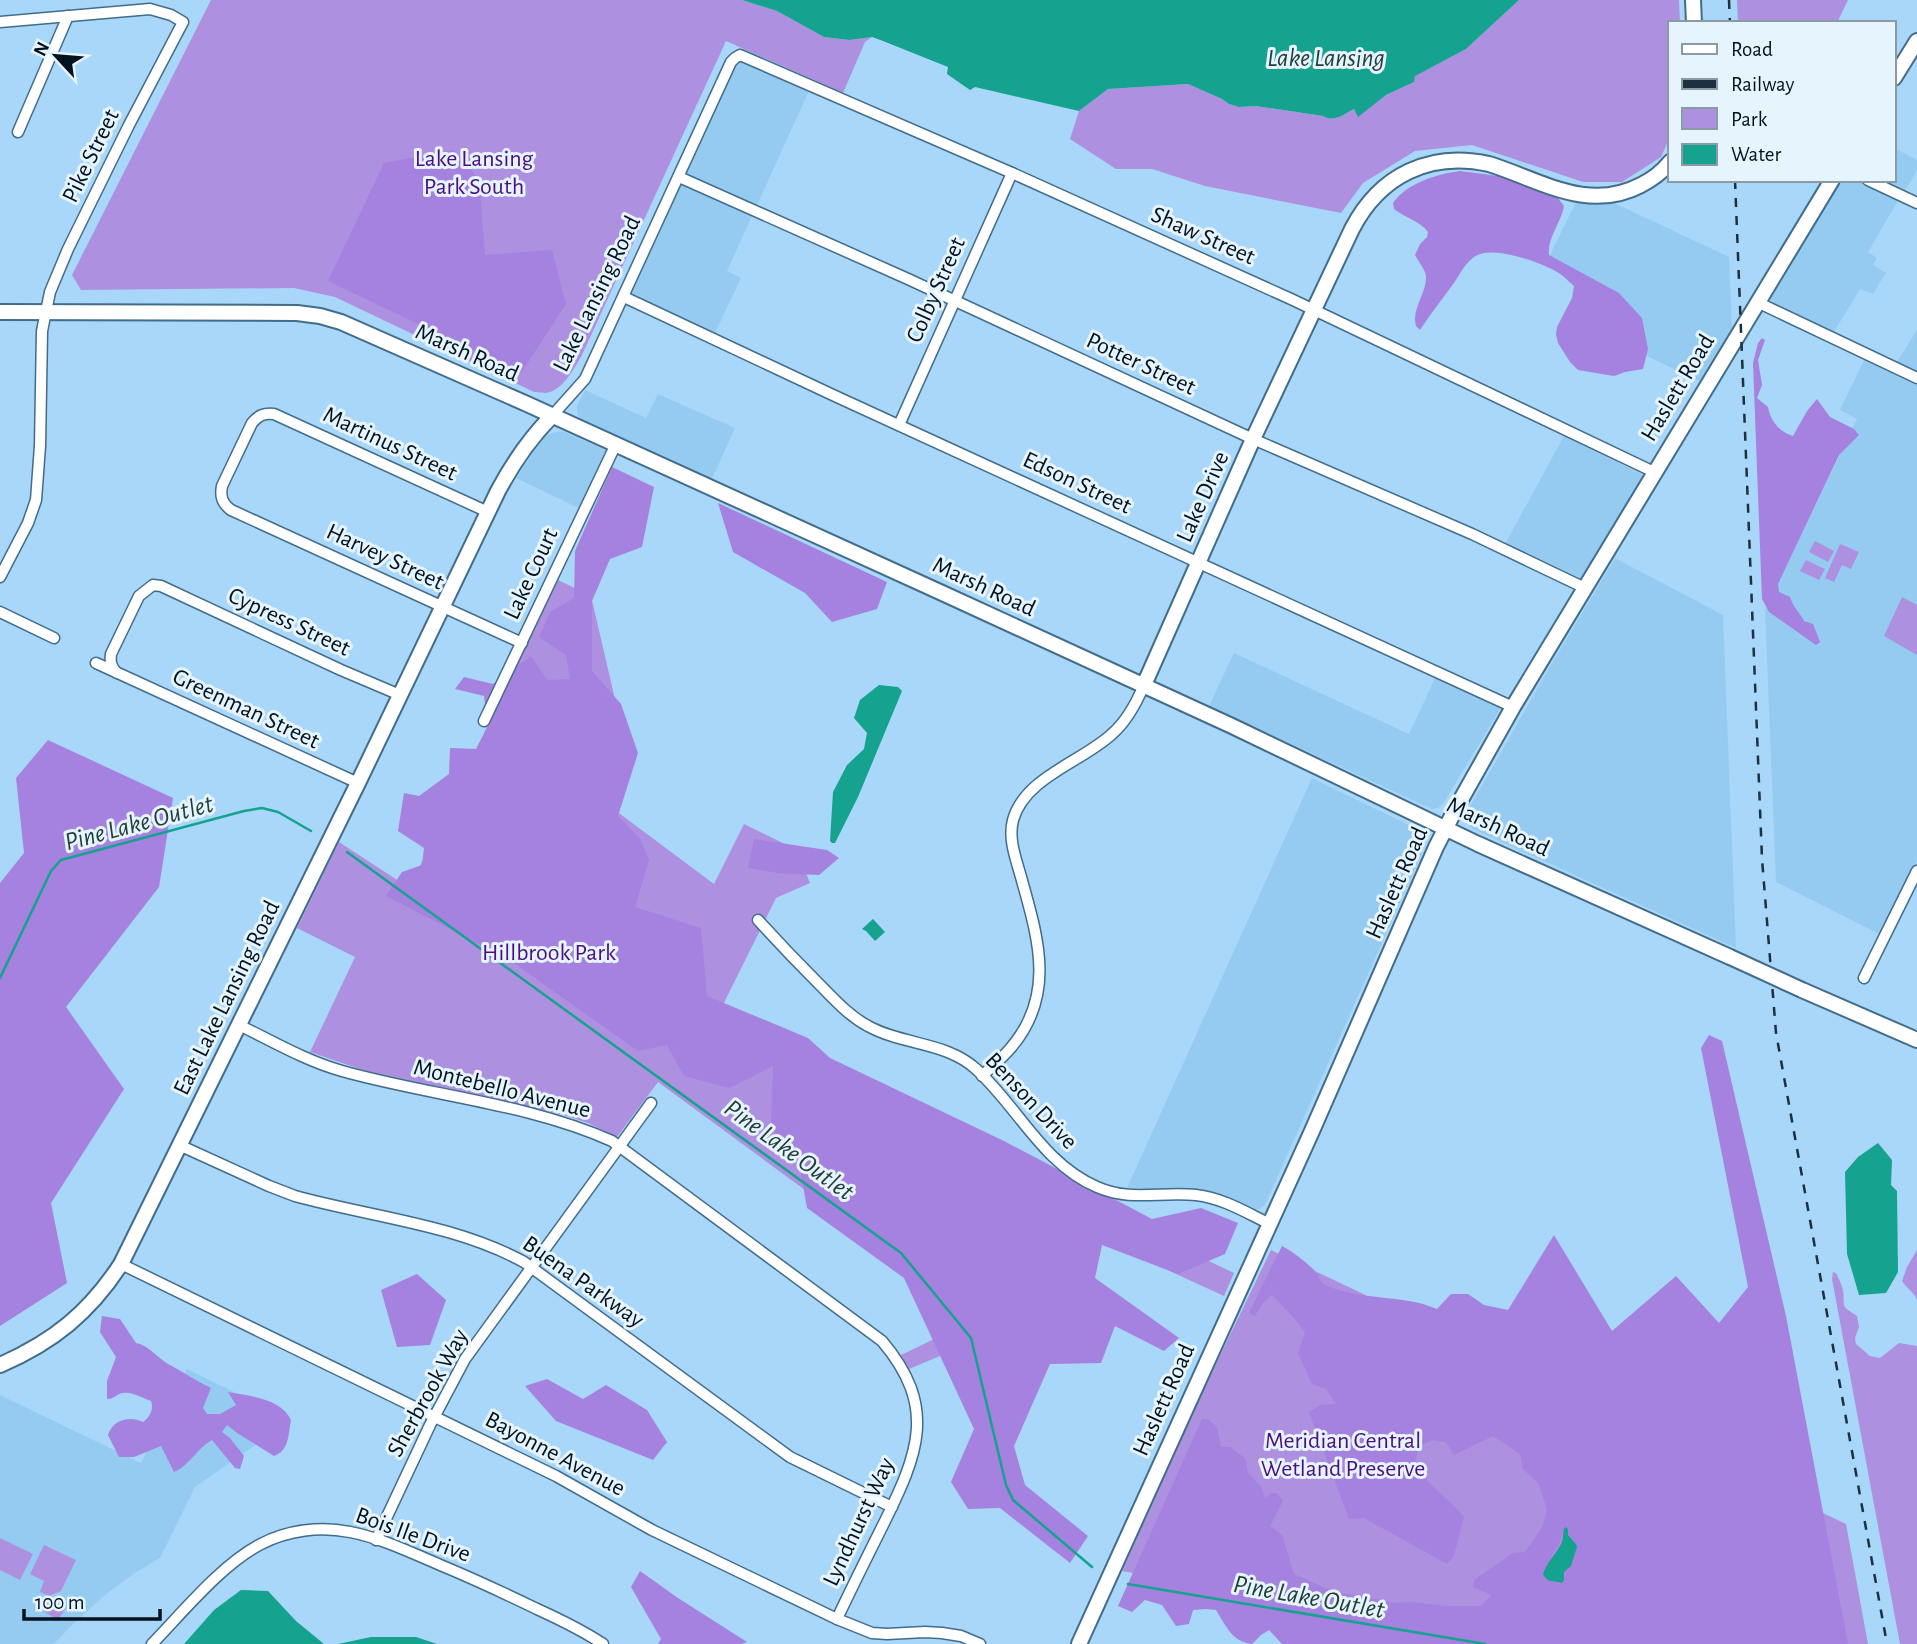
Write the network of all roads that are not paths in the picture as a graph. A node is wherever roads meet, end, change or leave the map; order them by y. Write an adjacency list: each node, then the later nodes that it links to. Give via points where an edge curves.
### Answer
1 (1693, 0): 3 (main road)
2 (68, 16): 4 (street); 8 (street); 20 (street, Pike Street, via 150,9 183,22 68,249)
3 (1694, 21)
4 (0, 22)
5 (1917, 41): 7 (main road)
6 (731, 62): 10 (street, Shaw Street, via 744,56); 11 (street, Lake Lansing Road)
7 (1896, 75)
8 (18, 132)
9 (1668, 165): 18 (main road, Lake Drive, via 1635,188 1600,197 1569,193 1477,161 1451,160 1413,169 1381,189 1364,207)
10 (1012, 173): 16 (street, Colby Street); 18 (street, Shaw Street)
11 (680, 177): 15 (street, Lake Lansing Road); 16 (street, Potter Street)
12 (1831, 182): 17 (main road, Haslett Road)
13 (1872, 182): 14 (street)
14 (1917, 203)
15 (624, 297): 22 (street, Lake Lansing Road, via 585,379); 23 (street, Edson Street)
16 (954, 301): 23 (street, Colby Street); 24 (street, Potter Street)
17 (1757, 302): 21 (street); 26 (main road, Haslett Road)
18 (1314, 310): 24 (main road, Lake Drive); 26 (street, Shaw Street)
19 (0, 312): 20 (main road, Marsh Road)
20 (46, 313): 22 (main road, Marsh Road, via 320,316); 30 (street, Pike Street, via 36,500)
21 (1917, 378)
22 (552, 415): 25 (main road, Marsh Road); 28 (main road, Lake Lansing Road, via 517,459)
23 (899, 425): 29 (street, Edson Street)
24 (1253, 439): 29 (main road, Lake Drive); 31 (street, Potter Street, via 1422,511)
25 (616, 444): 35 (street, Lake Court); 38 (main road, Marsh Road)
26 (1654, 472): 31 (main road, Haslett Road)
27 (231, 510): 28 (street, Martinus Street, via 220,496 222,486 252,423 265,413); 32 (street, Harvey Street)
28 (488, 512): 32 (main road, Lake Lansing Road)
29 (1199, 562): 38 (main road, Lake Drive); 40 (street, Edson Street)
30 (0, 577)
31 (1585, 588): 40 (main road, Haslett Road)
32 (443, 607): 35 (street, Harvey Street); 39 (main road, East Lake Lansing Road)
33 (1, 616): 34 (street)
34 (54, 638)
35 (522, 643): 41 (street, Lake Court)
36 (96, 663): 37 (street, Greenman Street)
37 (117, 673): 39 (street, Cypress Street, via 111,667 111,654 139,596 153,585); 42 (street, Greenman Street)
38 (1144, 685): 43 (main road, Marsh Road); 49 (street, Lake Drive, via 1112,734 1031,790 1016,812 1011,836 1039,946 1039,985 1023,1031)
39 (400, 695): 42 (main road, East Lake Lansing Road)
40 (1513, 707): 43 (main road, Haslett Road)
41 (484, 721)
42 (358, 783): 47 (main road, East Lake Lansing Road)
43 (1446, 829): 48 (main road, Marsh Road, bridge); 53 (main road, Haslett Road)
44 (1917, 871): 46 (street)
45 (758, 920): 49 (street, Benson Drive, via 860,1021 888,1035 952,1054)
46 (1864, 978)
47 (239, 1025): 51 (main road, East Lake Lansing Road); 52 (street, Montebello Avenue, via 340,1071 563,1122)
48 (1917, 1040)
49 (982, 1076): 53 (street, Benson Drive, via 1051,1156 1087,1182 1129,1196 1212,1198)
50 (651, 1104): 52 (street, Sherbrook Way)
51 (179, 1145): 54 (main road, East Lake Lansing Road); 55 (street, Buena Parkway, via 295,1196 467,1237)
52 (621, 1147): 55 (street, Sherbrook Way); 56 (street, Montebello Avenue, via 872,1332)
53 (1270, 1224): 65 (main road, Haslett Road)
54 (121, 1264): 57 (main road, East Lake Lansing Road, via 73,1322); 58 (street, Bayonne Avenue)
55 (532, 1269): 58 (street, Sherbrook Way, via 466,1359); 59 (street, Buena Parkway, via 790,1457)
56 (899, 1362): 59 (street, Lyndhurst Way, via 912,1391 917,1427 912,1462)
57 (0, 1366)
58 (435, 1416): 60 (street, Sherbrook Way); 61 (street, Bayonne Avenue, via 652,1530)
59 (892, 1507): 61 (street, Lyndhurst Way)
60 (376, 1540): 62 (street, Bois Ile Drive, via 350,1532 312,1530 263,1543 227,1567); 63 (street, Bois Ile Drive, via 488,1585)
61 (837, 1619): 64 (street, Bayonne Avenue, via 872,1633 942,1633)
62 (152, 1644)
63 (603, 1644)
64 (980, 1644)
65 (1079, 1644)

